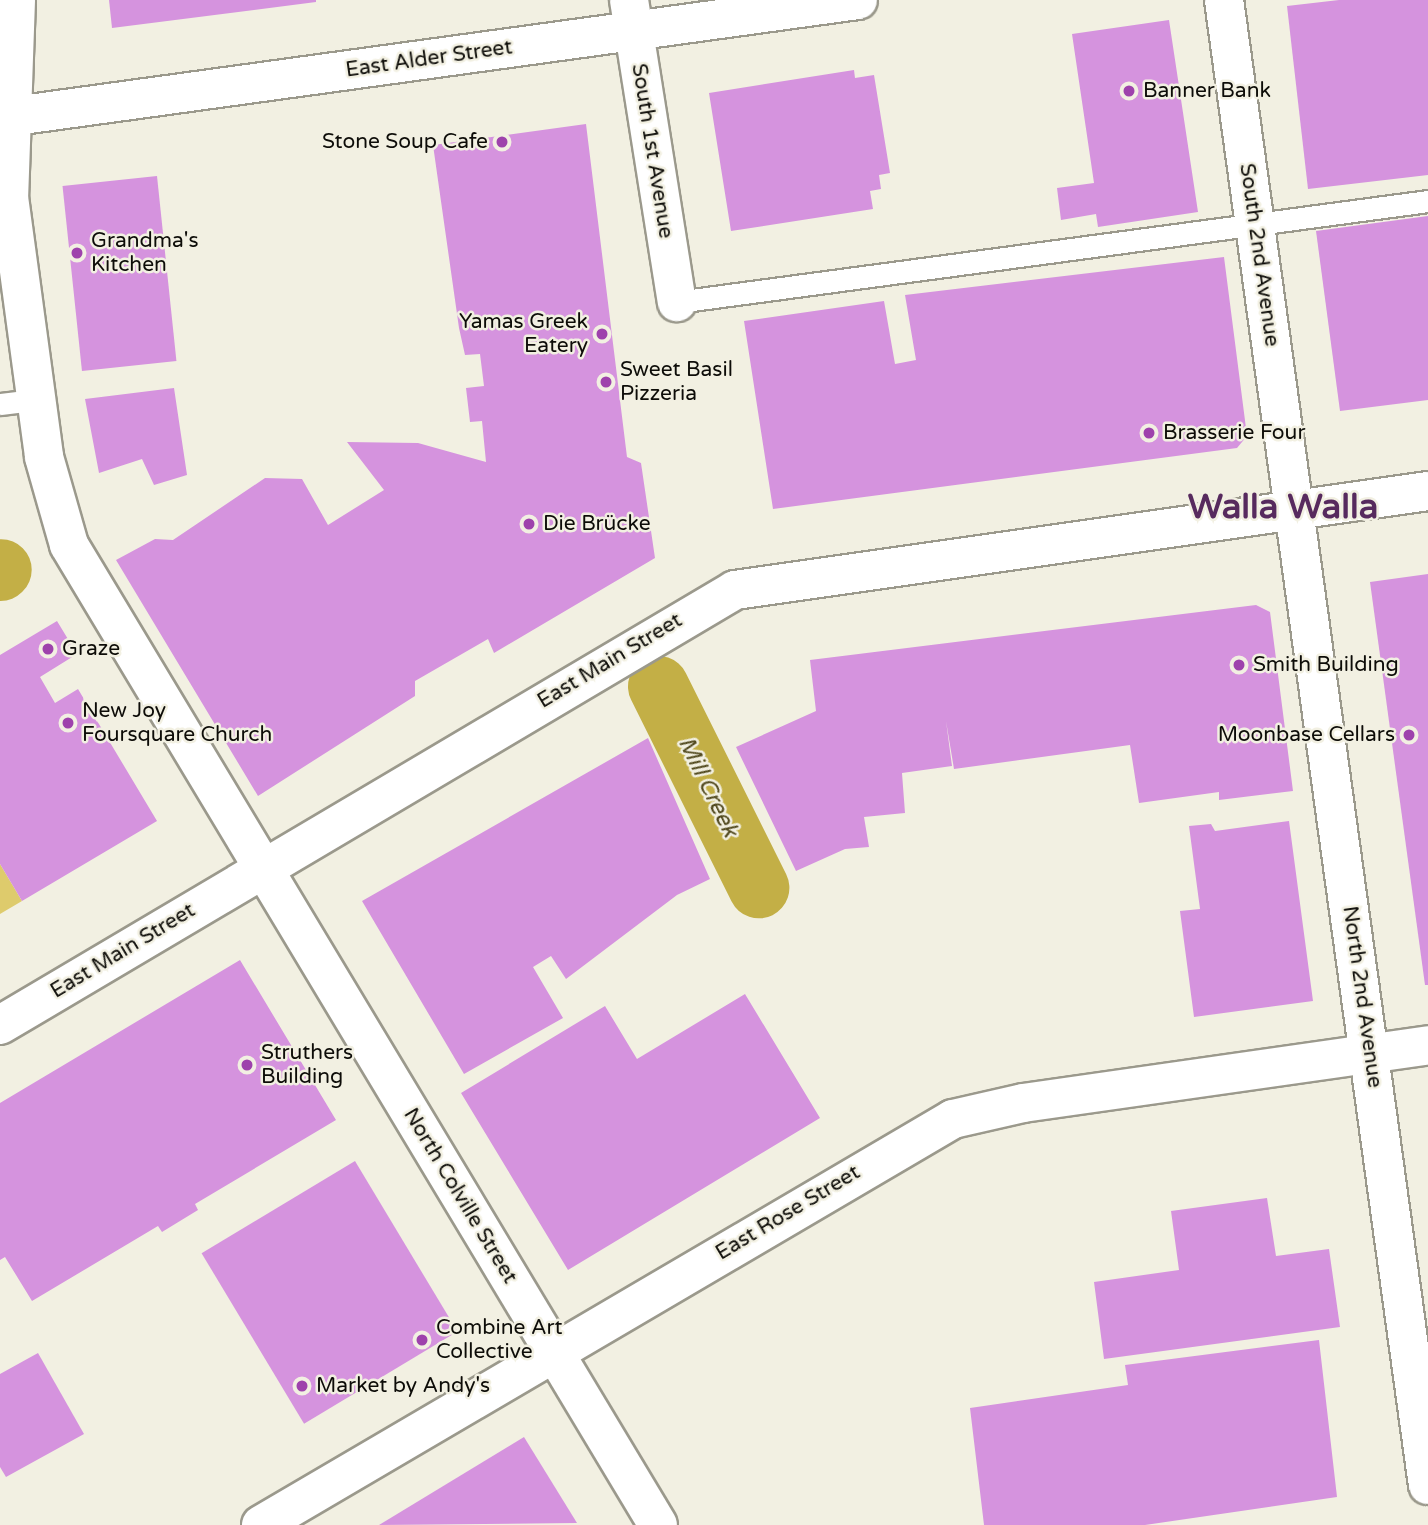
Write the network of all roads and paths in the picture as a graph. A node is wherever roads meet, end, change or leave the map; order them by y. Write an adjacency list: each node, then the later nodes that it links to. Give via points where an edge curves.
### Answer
1 (16, 0): 5 (main road, North Colville Street)
2 (858, 0): 4 (main road, East Alder Street)
3 (1224, 0): 7 (main road, South 2nd Avenue)
4 (631, 15): 5 (main road, East Alder Street); 8 (main road, South 1st Avenue)
5 (8, 117): 9 (main road, North Colville Street)
6 (1428, 201): 7 (lane)
7 (1255, 221): 8 (lane); 11 (main road, South 2nd Avenue)
8 (677, 302)
9 (17, 402): 12 (main road, North Colville Street, via 69,545)
10 (1428, 491): 11 (main road, East Main Street)
11 (1296, 510): 12 (main road, East Main Street, via 735,590); 15 (main road, North 2nd Avenue)
12 (261, 867): 13 (main road, East Main Street); 16 (main road, North Colville Street)
13 (0, 1025)
14 (1428, 1045): 15 (main road, East Rose Street)
15 (1369, 1053): 16 (main road, East Rose Street, via 1023,1102 953,1119); 17 (main road, North 2nd Avenue)
16 (554, 1351): 18 (main road, East Rose Street); 19 (main road, North Colville Street)
17 (1428, 1485)
18 (261, 1525)
19 (658, 1525)

